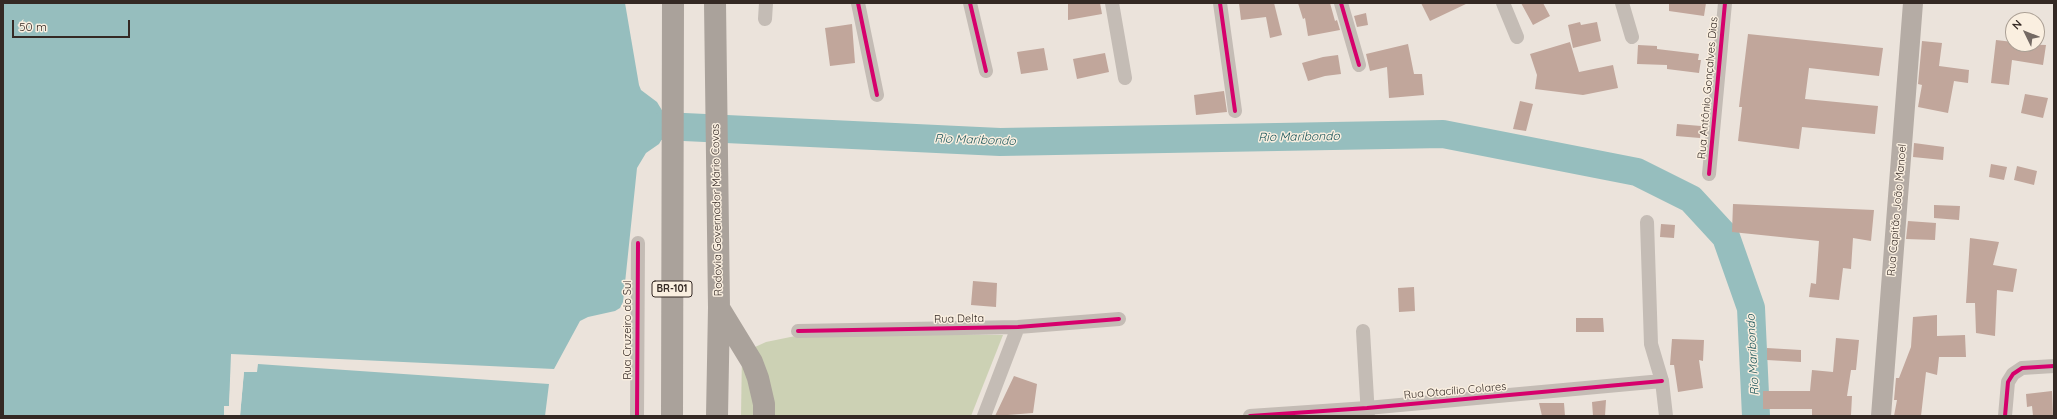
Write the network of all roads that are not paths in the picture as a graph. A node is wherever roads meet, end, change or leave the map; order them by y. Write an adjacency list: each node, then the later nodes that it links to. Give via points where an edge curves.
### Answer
1 (673, 3): 33 (highway, BR-101)
2 (715, 3): 24 (highway, Rodovia Governador Mário Covas)
3 (766, 3): 13 (street)
4 (858, 3): 19 (street)
5 (970, 3): 17 (street)
6 (1112, 3): 18 (street)
7 (1220, 3): 20 (street)
8 (1341, 3): 16 (street)
9 (1503, 3): 14 (street)
10 (1622, 3): 15 (street)
11 (1725, 3): 21 (street, Rua Antônio Gonçalves Dias)
12 (1913, 3): 39 (main road, Rua Capitão João Manoel)
13 (765, 19)
14 (1517, 37)
15 (1632, 37)
16 (1358, 65)
17 (986, 71)
18 (1125, 78)
19 (877, 95)
20 (1235, 111)
21 (1709, 174)
22 (1647, 222): 30 (street, via 1651,344)
23 (638, 243): 32 (street, Rua Cruzeiro do Sul)
24 (719, 308): 34 (highway, Rodovia Governador Mário Covas); 35 (highway, via 752,362 764,404)
25 (1119, 319): 26 (street, Rua Delta)
26 (1018, 327): 27 (street, Rua Delta); 36 (street)
27 (798, 331)
28 (1363, 331): 31 (street)
29 (2054, 366): 40 (street, via 2022,368 2013,374 2008,382)
30 (1662, 381): 31 (street, Rua Otacílio Colares); 38 (street)
31 (1368, 412): 37 (street, Rua Otacílio Colares)
32 (637, 416)
33 (672, 416)
34 (716, 416)
35 (764, 416)
36 (984, 416)
37 (1250, 416)
38 (1666, 416)
39 (1881, 416)
40 (2005, 416)

